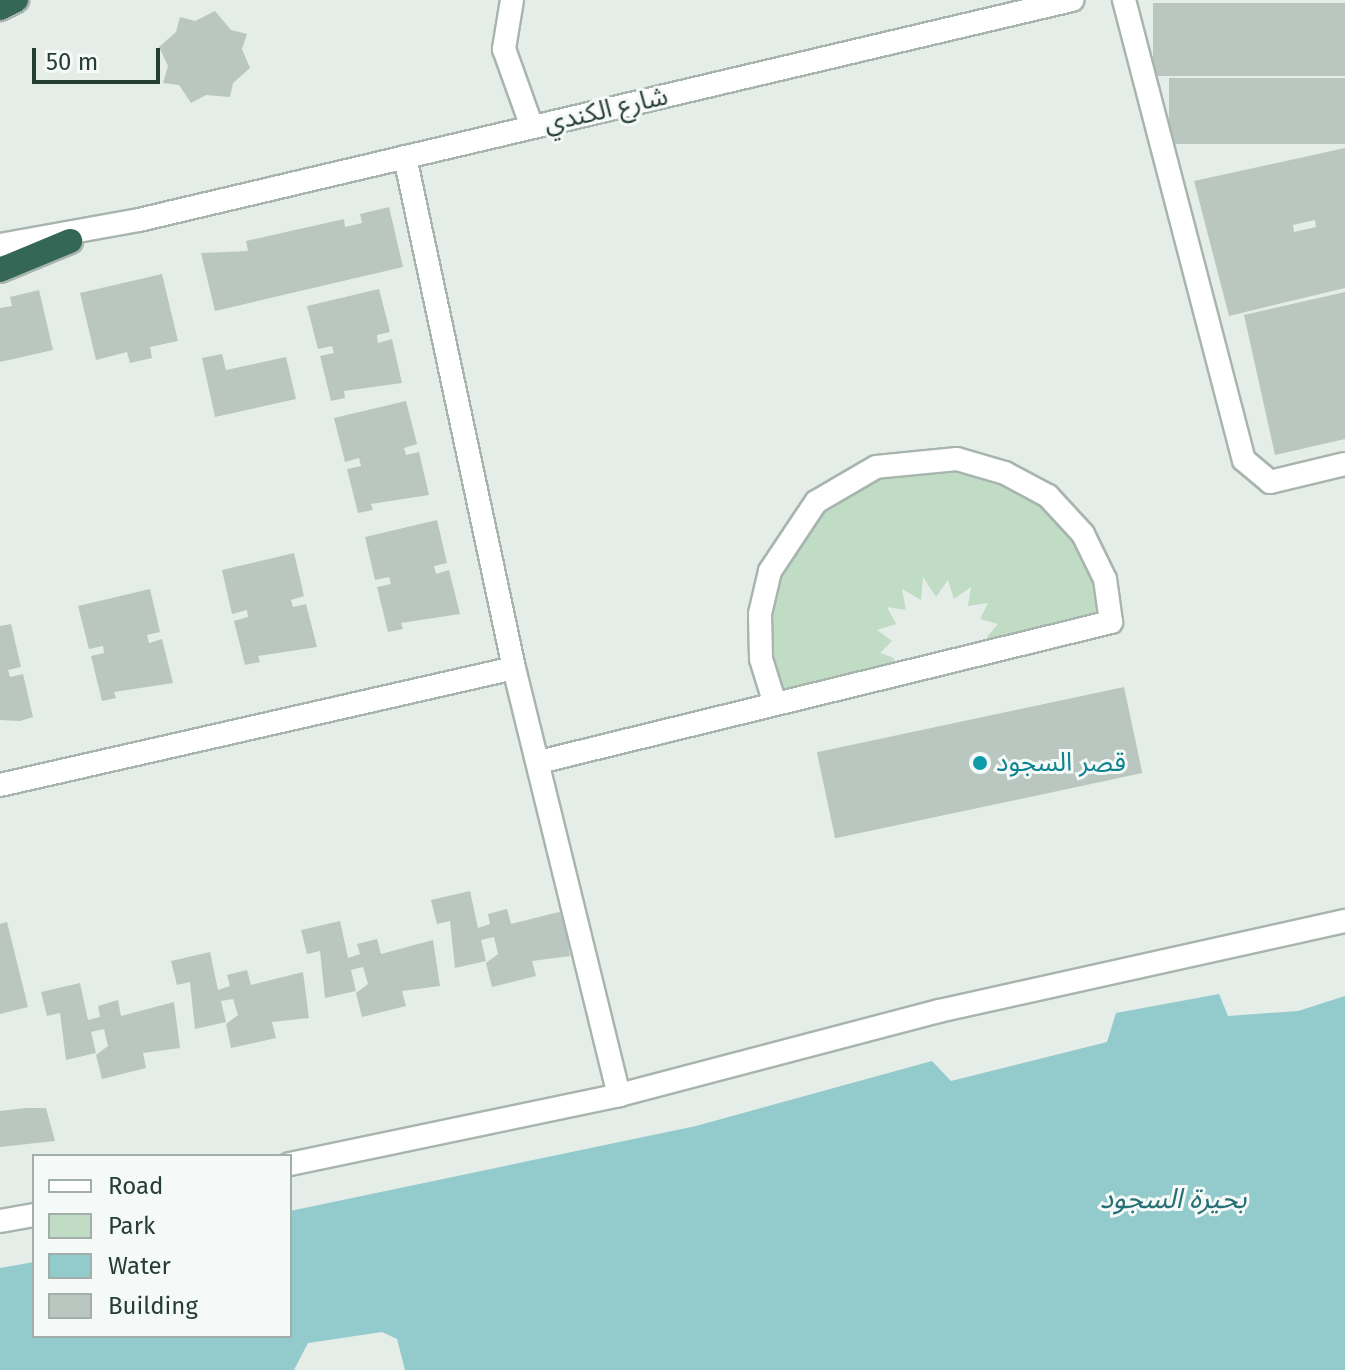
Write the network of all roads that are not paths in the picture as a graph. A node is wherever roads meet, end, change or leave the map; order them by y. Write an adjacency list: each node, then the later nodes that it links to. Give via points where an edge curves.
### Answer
1 (16, 0): 5 (highway)
2 (512, 0): 6 (street, via 504,49)
3 (1072, 0): 6 (street, شارع الكندي)
4 (1124, 0): 13 (street, via 1244,460 1270,482)
5 (0, 8)
6 (532, 127): 7 (street, شارع الكندي)
7 (405, 157): 8 (street, شارع الكندي); 14 (street)
8 (139, 220): 9 (street, شارع الكندي); 10 (street, شارع الكندي)
9 (70, 241): 11 (street, شارع الكندي); 12 (highway)
10 (0, 245)
11 (0, 262)
12 (0, 270)
13 (1345, 464)
14 (514, 668): 16 (street); 17 (street)
15 (775, 704): 15 (street, via 1111,622 1105,579 1083,534 1048,496 1005,473 957,459 876,467 816,502 770,571 760,614 761,659); 16 (street)
16 (539, 762): 19 (street)
17 (0, 785)
18 (1345, 921): 19 (street, via 939,1011)
19 (619, 1095): 20 (street)
20 (292, 1164)
21 (32, 1215): 22 (street)
22 (0, 1221)

